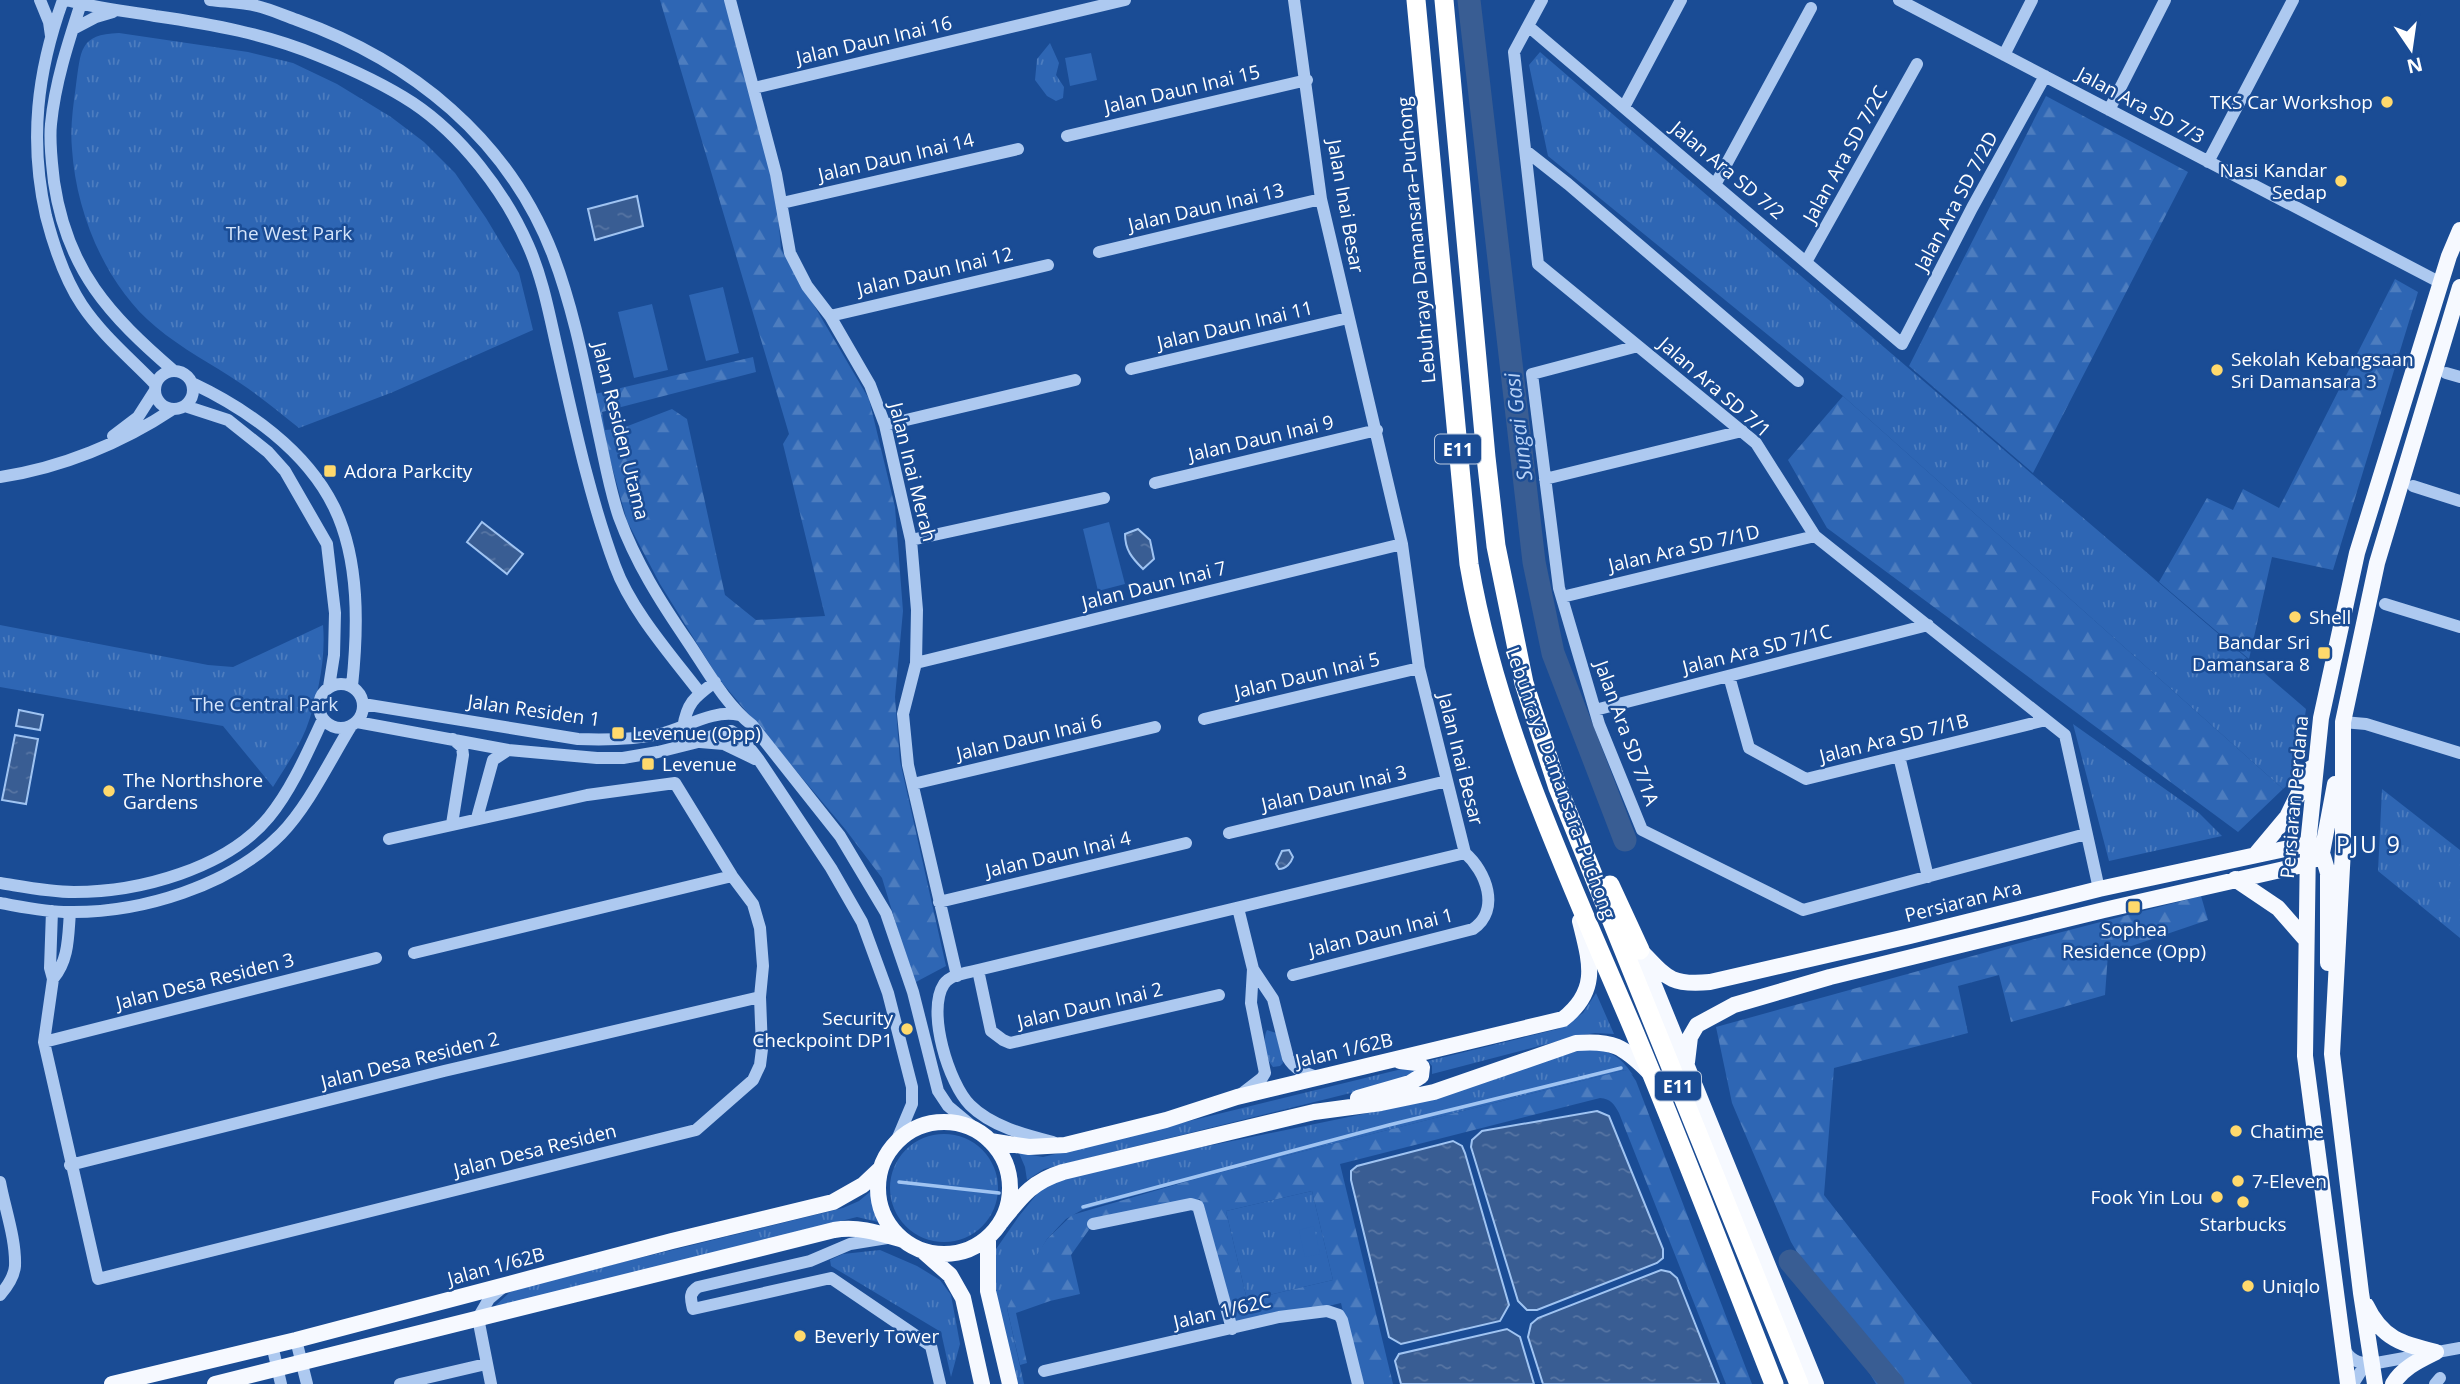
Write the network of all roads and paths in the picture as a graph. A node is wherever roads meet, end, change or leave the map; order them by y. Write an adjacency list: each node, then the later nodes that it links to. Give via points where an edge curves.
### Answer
1 (40, 0): 20 (street)
2 (65, 0): 15 (street); 20 (street)
3 (209, 0): 29 (street, Jalan Residen Utama, via 256,6 367,49 444,101)
4 (730, 0): 25 (street, Jalan Inai Merah)
5 (1125, 0): 25 (street, Jalan Daun Inai 16)
6 (1294, 0): 24 (street, Jalan Inai Besar)
7 (1416, 0): 117 (highway, Lebuhraya Damansara–Puchong / E11, via 1469,564 1490,662)
8 (1444, 0): 101 (highway, Lebuhraya Damansara–Puchong / E11, via 1496,546 1524,683)
9 (1542, 0): 18 (street, Jalan Ara SD 7/1)
10 (1681, 0): 26 (street)
11 (1899, 0): 21 (street, Jalan Ara SD 7/3)
12 (2032, 0): 21 (street)
13 (2165, 0): 27 (street)
14 (2293, 0): 33 (street)
15 (81, 2): 17 (street); 19 (street)
16 (1811, 8): 34 (street)
17 (121, 10): 19 (street); 32 (street, via 220,26 316,55 415,105)
18 (1528, 26): 26 (street, Jalan Ara SD 7/2); 31 (street, Jalan Ara SD 7/1, via 1514,52)
19 (75, 28): 49 (street, via 61,67 51,122 52,168 63,225 96,292 131,334)
20 (51, 40): 55 (street, via 40,85 36,136 51,237 82,305)
21 (2004, 55): 23 (street, Jalan Ara SD 7/3)
22 (1917, 64): 40 (street, Jalan Ara SD 7/2C)
23 (2045, 76): 27 (street, Jalan Ara SD 7/3); 46 (street, Jalan Ara SD 7/2D)
24 (1307, 80): 28 (street, Jalan Daun Inai 15); 35 (street, Jalan Inai Besar)
25 (754, 88): 36 (street, Jalan Inai Merah)
26 (1624, 107): 34 (street, Jalan Ara SD 7/2)
27 (2109, 110): 33 (street, Jalan Ara SD 7/3)
28 (1067, 136)
29 (482, 139): 32 (street); 77 (street, Jalan Residen Utama, via 532,209 553,255 575,328 618,515 642,571)
30 (1018, 149): 36 (street, Jalan Daun Inai 14)
31 (1525, 151): 47 (street, Jalan Ara SD 7/1, via 1538,264); 53 (street)
32 (468, 152): 80 (street, via 512,216 535,263 592,496 615,568 631,601)
33 (2208, 162): 42 (street, Jalan Ara SD 7/3)
34 (1715, 185): 40 (street, Jalan Ara SD 7/2)
35 (1321, 199): 38 (street, Jalan Daun Inai 13); 45 (street, Jalan Inai Besar)
36 (782, 203): 44 (street, Jalan Inai Merah, via 790,253)
37 (2460, 230): 42 (main road, Persiaran Perdana)
38 (1099, 252)
39 (2460, 257): 42 (main road)
40 (1806, 262): 46 (street, Jalan Ara SD 7/2)
41 (1048, 265): 44 (street, Jalan Daun Inai 12)
42 (2441, 283): 50 (main road, via 2444,300 2434,338); 96 (main road, Persiaran Perdana, via 2357,553 2321,718)
43 (2460, 286): 50 (main road)
44 (830, 316): 57 (street, Jalan Inai Merah, via 870,385)
45 (1348, 318): 48 (street, Jalan Daun Inai 11); 58 (street, Jalan Inai Besar)
46 (1902, 344)
47 (1638, 346): 59 (street, Jalan Ara SD 7/1); 62 (street, Jalan Ara SD 7/1A, via 1532,374)
48 (1131, 369)
49 (174, 370): 54 (street); 55 (street, via 162,374)
50 (2440, 375): 51 (street); 87 (main road, via 2377,563)
51 (2460, 377)
52 (1075, 380): 57 (street)
53 (1798, 381)
54 (192, 383): 56 (street, via 192,395); 78 (street, via 249,414 280,440 313,475 335,508 353,579)
55 (155, 388): 56 (street, via 160,404); 60 (street, via 138,417)
56 (179, 407): 60 (street); 79 (street, via 228,420 268,452 285,471 327,544 335,613)
57 (885, 425): 68 (street, Jalan Inai Merah)
58 (1377, 430): 63 (street, Jalan Daun Inai 9); 69 (street, Jalan Inai Besar)
59 (1742, 431): 62 (street); 67 (street, Jalan Ara SD 7/1, via 1756,443)
60 (106, 444): 61 (street, via 48,468)
61 (0, 477)
62 (1545, 479): 70 (street, Jalan Ara SD 7/1A)
63 (1155, 483)
64 (2413, 486): 66 (street)
65 (1104, 498): 68 (street)
66 (2460, 501)
67 (1815, 536): 70 (street, Jalan Ara SD 7/1D); 72 (street, Jalan Ara SD 7/1)
68 (911, 540): 74 (street, Jalan Inai Merah, via 917,597)
69 (1402, 544): 74 (street, Jalan Daun Inai 7); 75 (street, Jalan Inai Besar)
70 (1562, 597): 82 (street, Jalan Ara SD 7/1A)
71 (2385, 604): 73 (street)
72 (1928, 625): 76 (street, Jalan Ara SD 7/1C); 86 (street, Jalan Ara SD 7/1)
73 (2460, 627)
74 (916, 663): 100 (street, Jalan Inai Merah, via 902,714)
75 (1419, 668): 85 (street, Jalan Daun Inai 5); 99 (street, Jalan Inai Besar)
76 (1729, 676): 82 (street, Jalan Ara SD 7/1C); 97 (street, Jalan Ara SD 7/1B, via 1749,748 1806,779)
77 (715, 682): 80 (street); 83 (street, Jalan Residen Utama)
78 (352, 686): 79 (street, via 340,683); 81 (street)
79 (329, 687): 84 (street, via 320,698)
80 (700, 693): 90 (street, via 686,711)
81 (363, 704): 88 (street); 90 (street, Jalan Residen 1, via 578,739 639,738)
82 (1595, 710): 114 (street, Jalan Ara SD 7/1A, via 1642,830 1803,910)
83 (739, 715): 90 (street, Jalan Residen 1, via 723,713); 91 (street); 147 (street, Jalan Residen Utama, via 752,725 832,826 866,877 886,913 913,992 938,1091 948,1106)
84 (324, 719): 88 (street, via 336,727); 116 (street, via 269,817 214,859 129,888 74,892)
85 (1203, 719)
86 (2046, 720): 97 (street, Jalan Ara SD 7/1B); 105 (street, Jalan Ara SD 7/1, via 2065,735)
87 (2343, 722): 95 (street, via 2366,724); 110 (main road); 138 (main road, via 2343,849)
88 (354, 724): 92 (street, Jalan Residen 1); 123 (street, via 296,816 253,859 194,889 111,910)
89 (1154, 727): 100 (street, Jalan Daun Inai 6)
90 (683, 728)
91 (731, 732): 93 (street, Jalan Residen 1); 98 (street, via 741,737)
92 (453, 739): 94 (street, Jalan Residen 1); 103 (street, via 462,747 463,759)
93 (698, 742): 94 (street, Jalan Residen 1, via 623,758); 98 (street, via 724,744)
94 (508, 750): 102 (street, via 493,760)
95 (2460, 753)
96 (2318, 754): 108 (main road, Persiaran Perdana); 111 (main road, via 2287,817)
97 (1899, 756): 114 (street)
98 (759, 760): 148 (street, via 862,922 885,982 912,1087 912,1104)
99 (1447, 781): 104 (street, Jalan Daun Inai 3); 109 (street, Jalan Inai Besar)
100 (913, 783): 119 (street, Jalan Inai Merah)
101 (1558, 788): 126 (highway, via 1604,871); 184 (highway, E11)
102 (477, 818): 103 (street, Jalan Desa Residen); 113 (street, Jalan Desa Residen, via 587,795 676,783)
103 (452, 824): 106 (street, Jalan Desa Residen)
104 (1229, 832)
105 (2086, 834): 114 (street, Jalan Ara SD 7/1A); 118 (street, Jalan Ara SD 7/1)
106 (389, 839)
107 (1186, 843): 119 (street, Jalan Daun Inai 4)
108 (2308, 844): 110 (main road); 111 (main road, Persiaran Ara); 112 (main road, Persiaran Perdana)
109 (1465, 853): 121 (street, Jalan Inai Besar); 133 (street, Jalan Daun Inai 1, via 1483,876 1489,907 1473,929)
110 (2322, 853): 112 (main road); 138 (main road, via 2328,873 2327,944)
111 (2256, 854): 118 (main road, Persiaran Ara)
112 (2307, 864): 115 (main road); 125 (main road, Persiaran Perdana)
113 (732, 876): 127 (street); 136 (street, Jalan Desa Residen, via 753,905 760,928)
114 (1928, 877)
115 (2235, 879): 125 (main road, via 2278,908); 128 (main road)
116 (0, 883)
117 (1571, 883): 141 (main road, Jalan 1/62B, via 1589,971 1587,993 1579,1007 1563,1018); 143 (highway, Lebuhraya Damansara–Puchong / E11)
118 (2099, 889): 124 (main road, Persiaran Ara)
119 (939, 902): 132 (street, Jalan Inai Merah)
120 (0, 903): 122 (street)
121 (1238, 908): 130 (street); 131 (street, Jalan Inai Besar)
122 (52, 911): 123 (street); 134 (street, Jalan Desa Residen)
123 (70, 912): 134 (street, Jalan Desa Residen, via 67,950)
124 (1910, 936): 126 (main road, Persiaran Ara, via 1689,984 1663,974); 128 (main road)
125 (2306, 940): 165 (main road, Persiaran Perdana, via 2305,1056)
126 (1640, 950): 142 (main road)
127 (414, 953)
128 (1915, 956): 142 (main road, via 1734,1005 1698,1025 1690,1037)
129 (376, 958): 140 (street, Jalan Desa Residen 3)
130 (1253, 969): 137 (street, via 1273,999); 139 (street)
131 (978, 970): 132 (street, Jalan Inai Besar); 135 (street, Jalan Daun Inai 2, via 991,1031 1010,1043)
132 (957, 975): 149 (street, via 943,986 938,1013 946,1057 961,1093 971,1106 999,1124)
133 (1293, 975)
134 (53, 979): 140 (street, Jalan Desa Residen)
135 (1219, 995)
136 (760, 997): 150 (street, Jalan Desa Residen 2); 150 (street, Jalan Desa Residen, via 762,1049 753,1080 696,1130 98,1279)
137 (1276, 1014): 139 (street); 144 (street, via 1291,1064)
138 (2334, 1017): 159 (main road, via 2332,1054)
139 (1255, 1020): 145 (street, via 1265,1073)
140 (44, 1042): 150 (street, Jalan Desa Residen)
141 (1387, 1061): 144 (main road, Jalan 1/62B); 146 (main road, via 1418,1063 1421,1076)
142 (1686, 1062): 185 (main road)
143 (1653, 1076): 146 (main road, via 1619,1047 1600,1041 1576,1044 1434,1092); 183 (highway, Lebuhraya Damansara–Puchong / E11)
144 (1317, 1077): 145 (main road, Jalan 1/62B)
145 (1237, 1097): 149 (main road, Jalan 1/62B)
146 (1314, 1112): 153 (main road, via 1053,1175 1025,1192)
147 (984, 1136): 148 (main road, via 945,1122 927,1124); 149 (main road, Jalan 1/62B, via 1029,1147); 153 (main road, via 1004,1158 1010,1180 1009,1202)
148 (896, 1142): 151 (main road)
149 (1065, 1145)
150 (70, 1164)
151 (880, 1168): 156 (main road, via 880,1208); 158 (main road, Jalan 1/62B, via 863,1185 833,1202)
152 (0, 1182): 160 (street, via 15,1268)
153 (1001, 1222): 155 (main road)
154 (1093, 1224): 162 (street, via 1191,1203 1198,1206)
155 (988, 1238): 157 (main road, via 969,1250 947,1255); 181 (main road, via 988,1291)
156 (898, 1239): 157 (main road); 161 (main road, via 868,1230 834,1230); 179 (street, via 850,1244 810,1261 698,1287 690,1296 693,1309 831,1278 931,1346)
157 (924, 1252): 180 (main road, via 950,1275 963,1298)
158 (508, 1284): 161 (street, via 489,1299); 163 (main road, Jalan 1/62B)
159 (2361, 1293): 167 (main road, via 2379,1326 2393,1338); 170 (main road)
160 (0, 1295)
161 (478, 1318): 168 (main road); 169 (street)
162 (1232, 1328): 172 (street, Jalan 1/62C); 182 (street, Jalan 1/62C, via 1279,1317 1334,1312 1342,1320)
163 (296, 1340): 164 (main road, Jalan 1/62B); 168 (street)
164 (272, 1345): 171 (street); 173 (main road, Jalan 1/62B)
165 (2342, 1345): 170 (street, via 2349,1358); 186 (main road, Persiaran Perdana)
166 (2460, 1348): 167 (street)
167 (2436, 1352): 170 (street); 188 (main road, via 2413,1364)
168 (302, 1362): 171 (main road); 176 (street)
169 (486, 1364): 177 (street); 178 (street)
170 (2371, 1364): 186 (street); 187 (main road)
171 (277, 1367): 174 (main road); 175 (street)
172 (1044, 1371)
173 (112, 1384)
174 (215, 1384)
175 (281, 1384)
176 (307, 1384)
177 (400, 1384)
178 (491, 1384)
179 (940, 1384)
180 (982, 1384)
181 (1010, 1384)
182 (1358, 1384)
183 (1774, 1384)
184 (1799, 1384)
185 (1816, 1384)
186 (2351, 1384)
187 (2375, 1384)
188 (2393, 1384)

